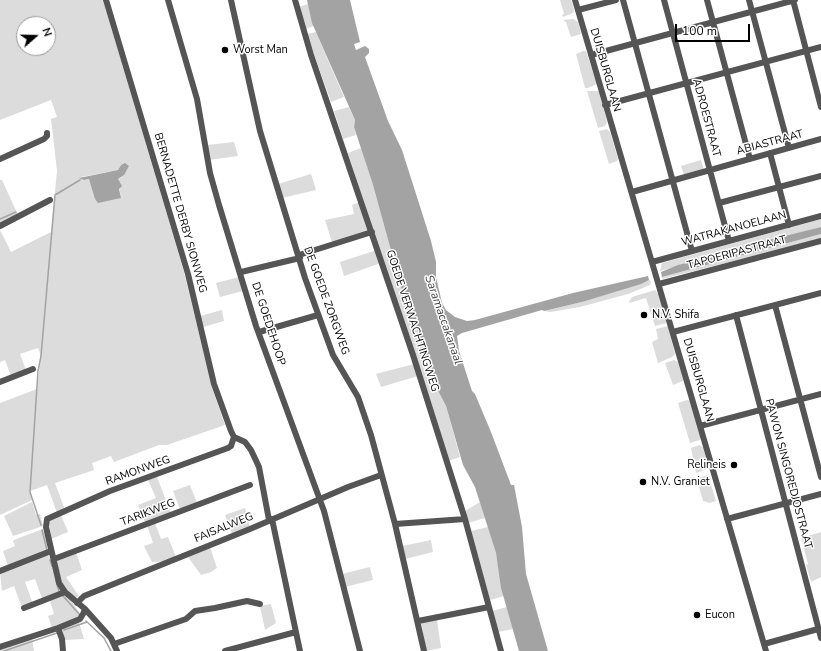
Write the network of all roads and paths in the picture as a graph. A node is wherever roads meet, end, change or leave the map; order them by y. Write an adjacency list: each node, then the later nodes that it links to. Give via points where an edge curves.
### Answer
1 (106, 0): 62 (street, BERNADETTE DERBY SIONWEG, via 188,274 214,384)
2 (168, 0): 48 (street, DE GOEDEHOOP, via 197,99 210,173)
3 (231, 0): 46 (street, DE GOEDE ZORGWEG, via 260,130)
4 (295, 0): 42 (street, GOEDE VERWACHTINGWEG, via 311,56)
5 (575, 0): 12 (street, DUISBURGLAAN)
6 (616, 0): 12 (street)
7 (623, 0): 16 (street)
8 (664, 0): 15 (street, ADROESTRAAT)
9 (706, 0): 14 (street)
10 (749, 0): 13 (street)
11 (794, 0): 13 (street); 18 (street)
12 (578, 10): 19 (street, DUISBURGLAAN)
13 (752, 11): 14 (street); 20 (street)
14 (712, 22): 15 (street); 21 (street)
15 (673, 32): 16 (street); 22 (street, ADROESTRAAT)
16 (636, 42): 19 (street); 23 (street)
17 (821, 47): 18 (street)
18 (807, 51): 20 (street); 25 (street)
19 (591, 55): 24 (street, DUISBURGLAAN)
20 (765, 62): 21 (street); 28 (street)
21 (726, 72): 22 (street); 31 (street)
22 (686, 82): 23 (street); 32 (street, ADROESTRAAT)
23 (649, 92): 24 (street); 34 (street)
24 (605, 105): 36 (street, DUISBURGLAAN)
25 (821, 107)
26 (47, 133): 30 (street, via 44,139)
27 (821, 139): 28 (street, ABIASTRAAT)
28 (789, 148): 29 (street, ABIASTRAAT)
29 (770, 153): 31 (street, ABIASTRAAT); 35 (street)
30 (0, 159)
31 (750, 159): 32 (street, ABIASTRAAT)
32 (710, 170): 34 (street, ABIASTRAAT); 38 (street, ADROESTRAAT)
33 (821, 176): 35 (street)
34 (673, 180): 36 (street, ABIASTRAAT); 45 (street)
35 (778, 188): 38 (street); 40 (street)
36 (632, 192): 47 (street, DUISBURGLAAN)
37 (50, 200): 41 (street)
38 (719, 204): 43 (street, ADROESTRAAT)
39 (821, 216): 40 (street, WATRAKANOELAAN)
40 (789, 224): 43 (street, WATRAKANOELAAN)
41 (0, 226)
42 (372, 232): 46 (street); 70 (street, GOEDE VERWACHTINGWEG)
43 (729, 241): 45 (street, WATRAKANOELAAN)
44 (821, 241): 49 (street, TAPOERIPASTRAAT)
45 (692, 251): 47 (street, WATRAKANOELAAN)
46 (299, 257): 48 (street); 52 (street, DE GOEDE ZORGWEG)
47 (652, 262): 49 (street, DUISBURGLAAN)
48 (241, 272): 54 (street, DE GOEDEHOOP)
49 (659, 284): 55 (street, DUISBURGLAAN)
50 (821, 294): 51 (street)
51 (775, 305): 53 (street); 59 (street)
52 (318, 315): 54 (street); 63 (street, DE GOEDE ZORGWEG, via 333,355 362,406)
53 (736, 315): 55 (street); 60 (street, PAWON SINGOREDJOSTRAAT)
54 (259, 332): 67 (street, DE GOEDEHOOP)
55 (673, 332): 61 (street, DUISBURGLAAN)
56 (33, 369): 57 (street)
57 (0, 382)
58 (821, 394): 59 (street)
59 (799, 400): 60 (street); 64 (street)
60 (760, 410): 61 (street); 68 (street, PAWON SINGOREDJOSTRAAT)
61 (700, 426): 71 (street, DUISBURGLAAN)
62 (233, 434): 69 (street, via 245,442 259,467); 73 (street, RAMONWEG, via 231,446 228,448 110,491 50,517 46,522)
63 (381, 475): 67 (street, FAISALWEG); 72 (street, DE GOEDE ZORGWEG)
64 (821, 477)
65 (250, 485): 74 (street, TARIKWEG)
66 (821, 494): 68 (street)
67 (319, 499): 69 (street, FAISALWEG); 94 (street, DE GOEDEHOOP)
68 (785, 503): 71 (street); 83 (street, PAWON SINGOREDJOSTRAAT)
69 (270, 519): 77 (street, FAISALWEG, via 84,596); 85 (street)
70 (465, 519): 72 (street); 80 (street, GOEDE VERWACHTINGWEG)
71 (727, 519): 89 (street, DUISBURGLAAN)
72 (395, 524): 82 (street, DE GOEDE ZORGWEG)
73 (51, 551): 74 (street); 75 (street)
74 (54, 559): 76 (street, via 59,583)
75 (0, 571)
76 (65, 592): 77 (street); 79 (street)
77 (77, 603): 81 (street)
78 (260, 604): 87 (street, via 247,601 194,610 186,619)
79 (24, 608)
80 (489, 608): 82 (street); 96 (street, GOEDE VERWACHTINGWEG)
81 (84, 609): 84 (street, via 80,619); 87 (street, via 97,621)
82 (418, 621): 95 (street, DE GOEDE ZORGWEG)
83 (819, 627): 86 (street, PAWON SINGOREDJOSTRAAT); 89 (street)
84 (58, 628): 88 (street); 90 (street)
85 (296, 632): 92 (street); 93 (street)
86 (821, 638)
87 (114, 644): 91 (street)
88 (0, 647)
89 (765, 648)
90 (63, 651)
91 (117, 651)
92 (224, 651)
93 (300, 651)
94 (360, 651)
95 (424, 651)
96 (501, 651)

